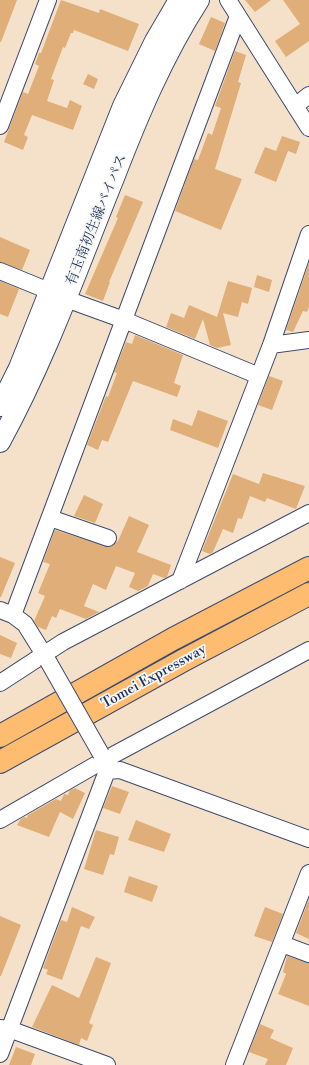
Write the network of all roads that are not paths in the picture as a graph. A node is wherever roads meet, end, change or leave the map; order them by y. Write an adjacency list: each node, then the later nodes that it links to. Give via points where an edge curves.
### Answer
1 (48, 0): 8 (street)
2 (179, 0): 12 (street, 有玉南初生線バイパス, via 155,41 123,106)
3 (199, 0): 12 (street, 有玉南初生線バイパス, via 174,42 139,114)
4 (228, 0): 5 (street)
5 (238, 16): 7 (street); 13 (street)
6 (309, 95): 7 (street)
7 (295, 106): 9 (street)
8 (0, 126)
9 (309, 128)
10 (309, 234): 15 (street)
11 (0, 271): 12 (street)
12 (58, 295): 13 (street); 17 (street, 有玉南初生線バイパス); 18 (street, 有玉南初生線バイパス, via 34,375)
13 (124, 320): 16 (street); 20 (street)
14 (309, 340): 15 (street)
15 (271, 345): 16 (street)
16 (258, 376): 23 (street)
17 (0, 406)
18 (0, 442)
19 (309, 513): 23 (street)
20 (50, 518): 21 (street); 25 (street)
21 (108, 538)
22 (309, 568): 29 (highway, Tomei Expressway, via 172,639)
23 (180, 581): 27 (street)
24 (309, 594): 30 (highway, Tomei Expressway)
25 (6, 612): 27 (street, via 20,618)
26 (309, 650): 31 (street)
27 (45, 657): 28 (street); 31 (street, bridge)
28 (0, 683)
29 (0, 736)
30 (0, 762)
31 (104, 762): 32 (street); 33 (street); 37 (street)
32 (0, 820)
33 (309, 839)
34 (309, 873): 35 (street)
35 (282, 944): 36 (street); 40 (street)
36 (309, 954)
37 (4, 1029): 38 (street); 39 (street)
38 (0, 1054)
39 (107, 1065)
40 (234, 1065)

